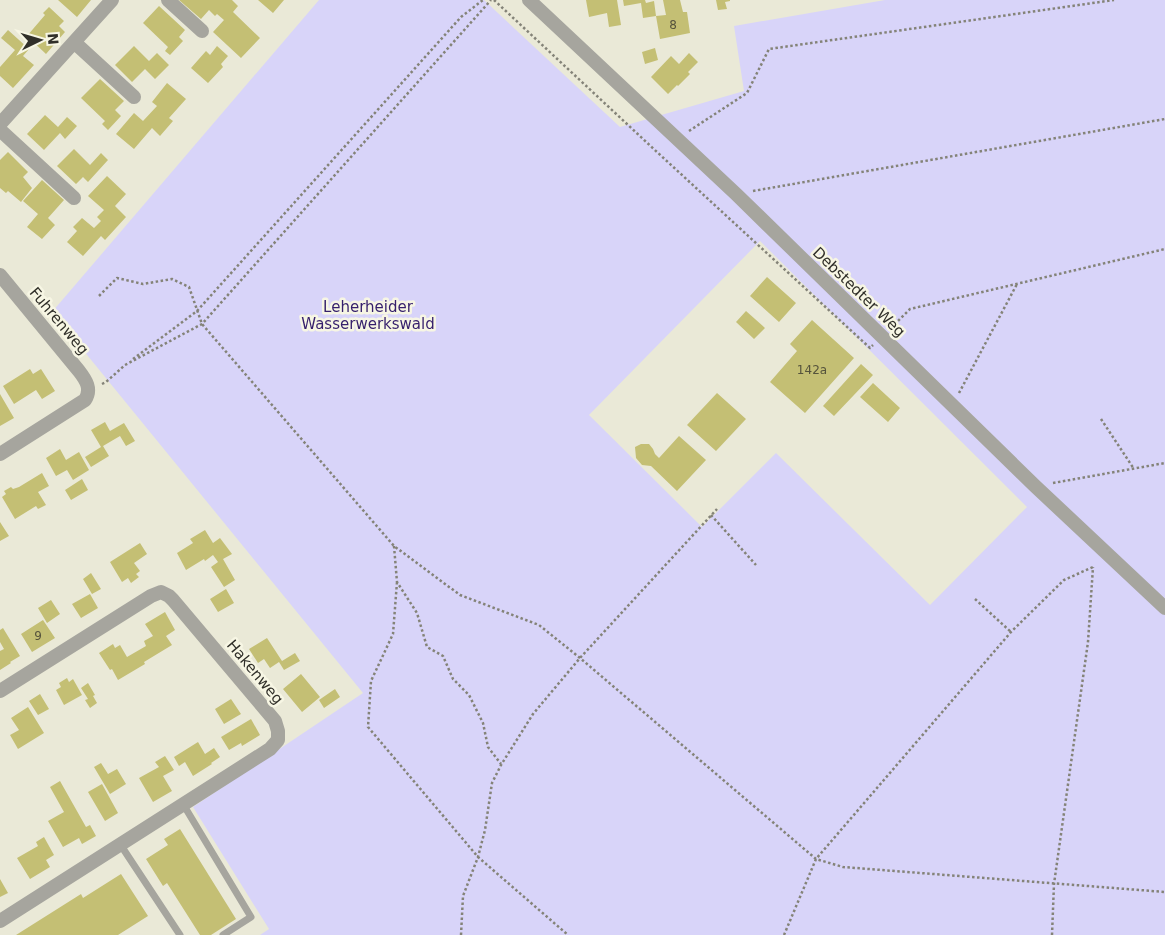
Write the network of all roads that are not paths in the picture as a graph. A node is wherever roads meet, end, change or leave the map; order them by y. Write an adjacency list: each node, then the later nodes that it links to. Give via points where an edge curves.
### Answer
1 (112, 0): 5 (street)
2 (168, 0): 4 (street)
3 (529, 0): 12 (street, Debstedter Weg, via 736,194)
4 (202, 31)
5 (74, 42): 6 (street); 7 (street)
6 (134, 97)
7 (0, 124)
8 (0, 130): 9 (street)
9 (74, 198)
10 (0, 275): 11 (street, Fuhrenweg, via 84,377 89,390 86,400)
11 (0, 454)
12 (1165, 608)
13 (0, 691): 14 (street, Hakenweg, via 150,596 161,592 169,596 275,721 278,731 278,740 270,749)
14 (183, 804): 15 (street, Hakenweg); 18 (lane, via 251,917)
15 (120, 844): 16 (street, Hakenweg); 17 (lane)
16 (0, 921)
17 (180, 935)
18 (224, 935)

